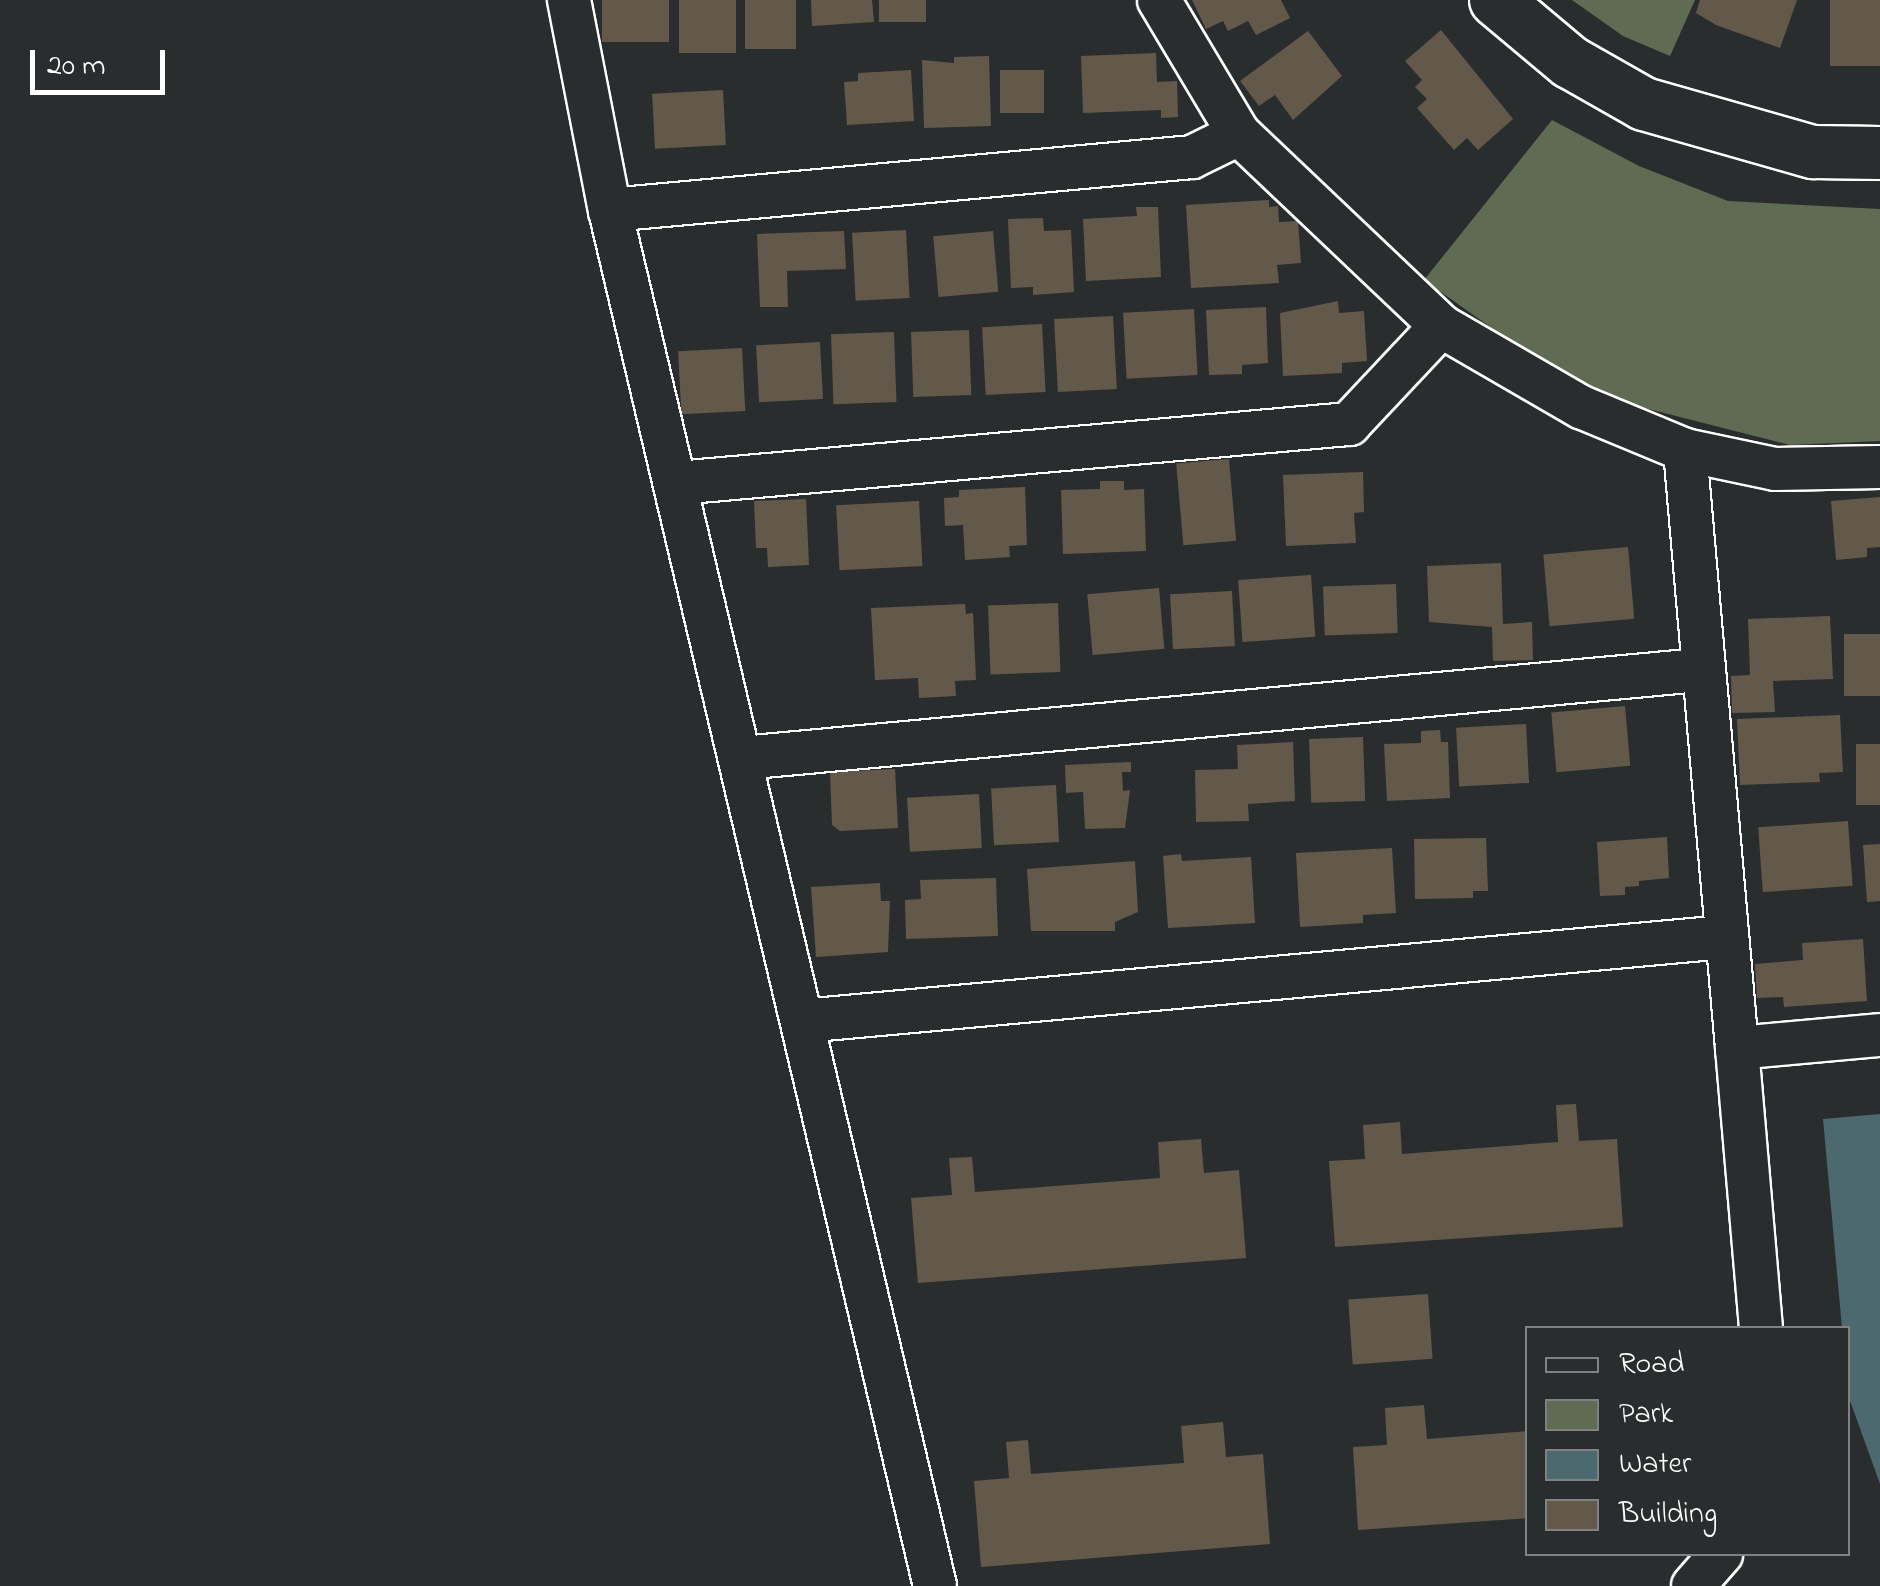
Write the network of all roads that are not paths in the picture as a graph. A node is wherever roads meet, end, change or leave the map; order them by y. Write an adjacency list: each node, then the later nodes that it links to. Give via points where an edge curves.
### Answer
1 (569, 0): 6 (street)
2 (1159, 0): 4 (street)
3 (1496, 0): 5 (street, via 1570,62 1644,104 1813,152)
4 (1239, 134): 6 (street, via 1192,157); 7 (street)
5 (1880, 153)
6 (610, 210): 10 (street)
7 (1440, 326): 8 (street, via 1582,408); 10 (street, via 1349,424)
8 (1685, 450): 9 (street, via 1774,468); 11 (street)
9 (1880, 467)
10 (676, 483): 12 (street)
11 (1700, 670): 12 (street); 13 (street)
12 (742, 758): 14 (street)
13 (1725, 937): 14 (street); 16 (street)
14 (803, 1021): 19 (street)
15 (1880, 1035): 16 (street)
16 (1737, 1048): 17 (street)
17 (1760, 1326)
18 (1719, 1556): 20 (street)
19 (935, 1586)
20 (1693, 1586)

